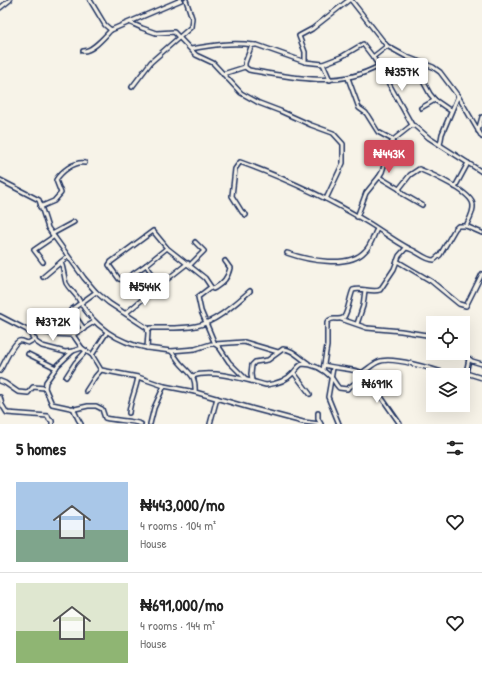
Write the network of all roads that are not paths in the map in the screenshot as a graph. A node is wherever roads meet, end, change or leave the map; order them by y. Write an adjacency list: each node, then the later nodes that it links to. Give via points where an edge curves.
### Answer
1 (10, 0): 6 (street)
2 (90, 0): 8 (street)
3 (181, 0): 7 (street)
4 (186, 0): 9 (street, via 192,18 191,27)
5 (350, 0): 11 (street); 15 (street, via 299,36 305,52)
6 (0, 8)
7 (131, 23): 8 (street); 9 (street, via 156,33 172,32)
8 (111, 30): 13 (street, via 88,51)
9 (178, 38): 12 (street); 23 (street, via 151,62)
10 (254, 44): 12 (street, via 218,44); 15 (street); 19 (street)
11 (387, 46): 14 (street); 16 (street)
12 (191, 49): 20 (street, via 213,63)
13 (83, 51)
14 (373, 56): 17 (street, via 363,44); 18 (street)
15 (305, 62): 17 (street)
16 (425, 63): 24 (street, via 440,72); 25 (street, via 423,69 418,72)
17 (323, 64): 22 (street)
18 (379, 66): 21 (street); 29 (street)
19 (245, 67): 20 (street); 22 (street, via 249,70 297,78)
20 (223, 74): 41 (street, via 241,93 251,99 333,134 343,144 344,163)
21 (348, 78): 22 (street); 32 (street, via 359,108 366,113 378,132)
22 (330, 80)
23 (132, 87)
24 (458, 96): 27 (street); 30 (street)
25 (435, 100): 26 (street); 27 (street)
26 (421, 108)
27 (451, 111): 33 (street)
28 (482, 119): 30 (street)
29 (412, 125): 32 (street); 33 (street)
30 (478, 131): 31 (street)
31 (482, 137)
32 (393, 140): 37 (street)
33 (440, 145): 35 (street)
34 (85, 163): 43 (street, via 80,162 63,172 56,180 61,193)
35 (468, 163): 36 (street); 39 (street)
36 (482, 172)
37 (379, 177): 40 (street); 45 (street, via 366,193)
38 (0, 180): 43 (street, via 39,200)
39 (455, 188): 40 (street, via 419,168); 47 (street, via 473,204)
40 (399, 189): 42 (street)
41 (326, 199): 44 (street, via 240,162 235,169 232,196); 45 (street)
42 (422, 205)
43 (40, 207): 50 (street)
44 (246, 215)
45 (357, 217): 48 (street)
46 (74, 222): 50 (street)
47 (466, 226): 49 (street); 53 (street, via 458,226 455,229 440,255 434,260)
48 (377, 229): 53 (street); 54 (street, via 366,250 358,258 323,261)
49 (482, 233)
50 (52, 236): 55 (street); 58 (street, via 34,250)
51 (195, 242): 60 (street, via 204,251)
52 (167, 248): 60 (street); 61 (street); 61 (street, via 153,231 109,265 122,281)
53 (408, 248): 57 (street)
54 (287, 254)
55 (67, 257): 59 (street); 68 (street)
56 (225, 261): 65 (street, via 230,268 229,274 217,287)
57 (397, 261): 62 (street, via 431,281 459,304 466,306); 66 (street, via 380,290)
58 (42, 262)
59 (61, 262): 63 (street); 69 (street, via 66,282)
60 (189, 264): 64 (street); 65 (street)
61 (146, 265): 64 (street)
62 (482, 274)
63 (43, 277)
64 (160, 285): 70 (street)
65 (211, 287): 74 (street, via 198,297)
66 (365, 290): 72 (street, via 353,290 345,316); 75 (street)
67 (250, 291): 74 (street, via 227,310)
68 (96, 292): 69 (street); 70 (street)
69 (80, 304): 73 (street); 77 (street, via 71,310)
70 (126, 313): 78 (street, via 144,325)
71 (0, 316): 82 (street, via 22,327)
72 (341, 319): 75 (street); 95 (street, via 332,318 327,323)
73 (94, 322): 77 (street); 79 (street)
74 (206, 322): 78 (street, via 196,326 150,328); 83 (street)
75 (357, 324): 81 (street, via 367,328)
76 (35, 330): 80 (street)
77 (84, 330): 80 (street)
78 (148, 331): 85 (street)
79 (107, 332): 85 (street, via 124,342); 91 (street)
80 (73, 335): 84 (street)
81 (426, 335)
82 (35, 339): 86 (street, via 46,347 65,352); 101 (street, via 28,343 18,341)
83 (215, 344): 88 (street); 89 (street, via 244,342); 110 (street, via 229,362)
84 (82, 348): 86 (street); 87 (street)
85 (147, 348): 88 (street)
86 (74, 351): 96 (street)
87 (86, 351): 91 (street); 106 (street, via 74,363)
88 (172, 351): 105 (street, via 180,364)
89 (278, 352): 93 (street, via 290,349); 110 (street, via 268,360 252,365)
90 (28, 354): 96 (street)
91 (92, 355): 99 (street)
92 (470, 359): 94 (street)
93 (310, 364): 100 (street); 102 (street, via 302,364)
94 (482, 364)
95 (324, 365): 97 (street); 100 (street)
96 (56, 368): 113 (street, via 46,382)
97 (333, 368): 103 (street); 108 (street)
98 (428, 368): 103 (street, via 397,361 379,361)
99 (102, 370): 107 (street); 114 (street)
100 (323, 370): 108 (street)
101 (0, 371)
102 (294, 373): 110 (street, via 276,384 266,385); 116 (street)
103 (364, 373): 108 (street, via 347,389 339,388); 130 (street)
104 (470, 374): 109 (street)
105 (193, 376): 110 (street, via 210,374); 115 (street)
106 (66, 377)
107 (138, 377): 112 (street); 120 (street)
108 (332, 378): 129 (street, via 328,397)
109 (482, 378)
110 (250, 380)
111 (0, 381): 113 (street, via 18,392 28,393 33,387)
112 (164, 386): 115 (street); 125 (street)
113 (45, 388): 119 (street, via 52,404)
114 (86, 391)
115 (195, 392): 118 (street)
116 (310, 394)
117 (0, 397): 122 (street, via 7,413 48,416)
118 (217, 398): 126 (street); 127 (street)
119 (73, 408): 123 (street); 124 (street, via 96,406 102,409 106,418)
120 (129, 413)
121 (318, 414): 128 (street)
122 (52, 424)
123 (81, 424)
124 (141, 424)
125 (150, 424)
126 (210, 424)
127 (316, 424): 128 (street)
128 (320, 424)
129 (339, 424)
130 (400, 424)

